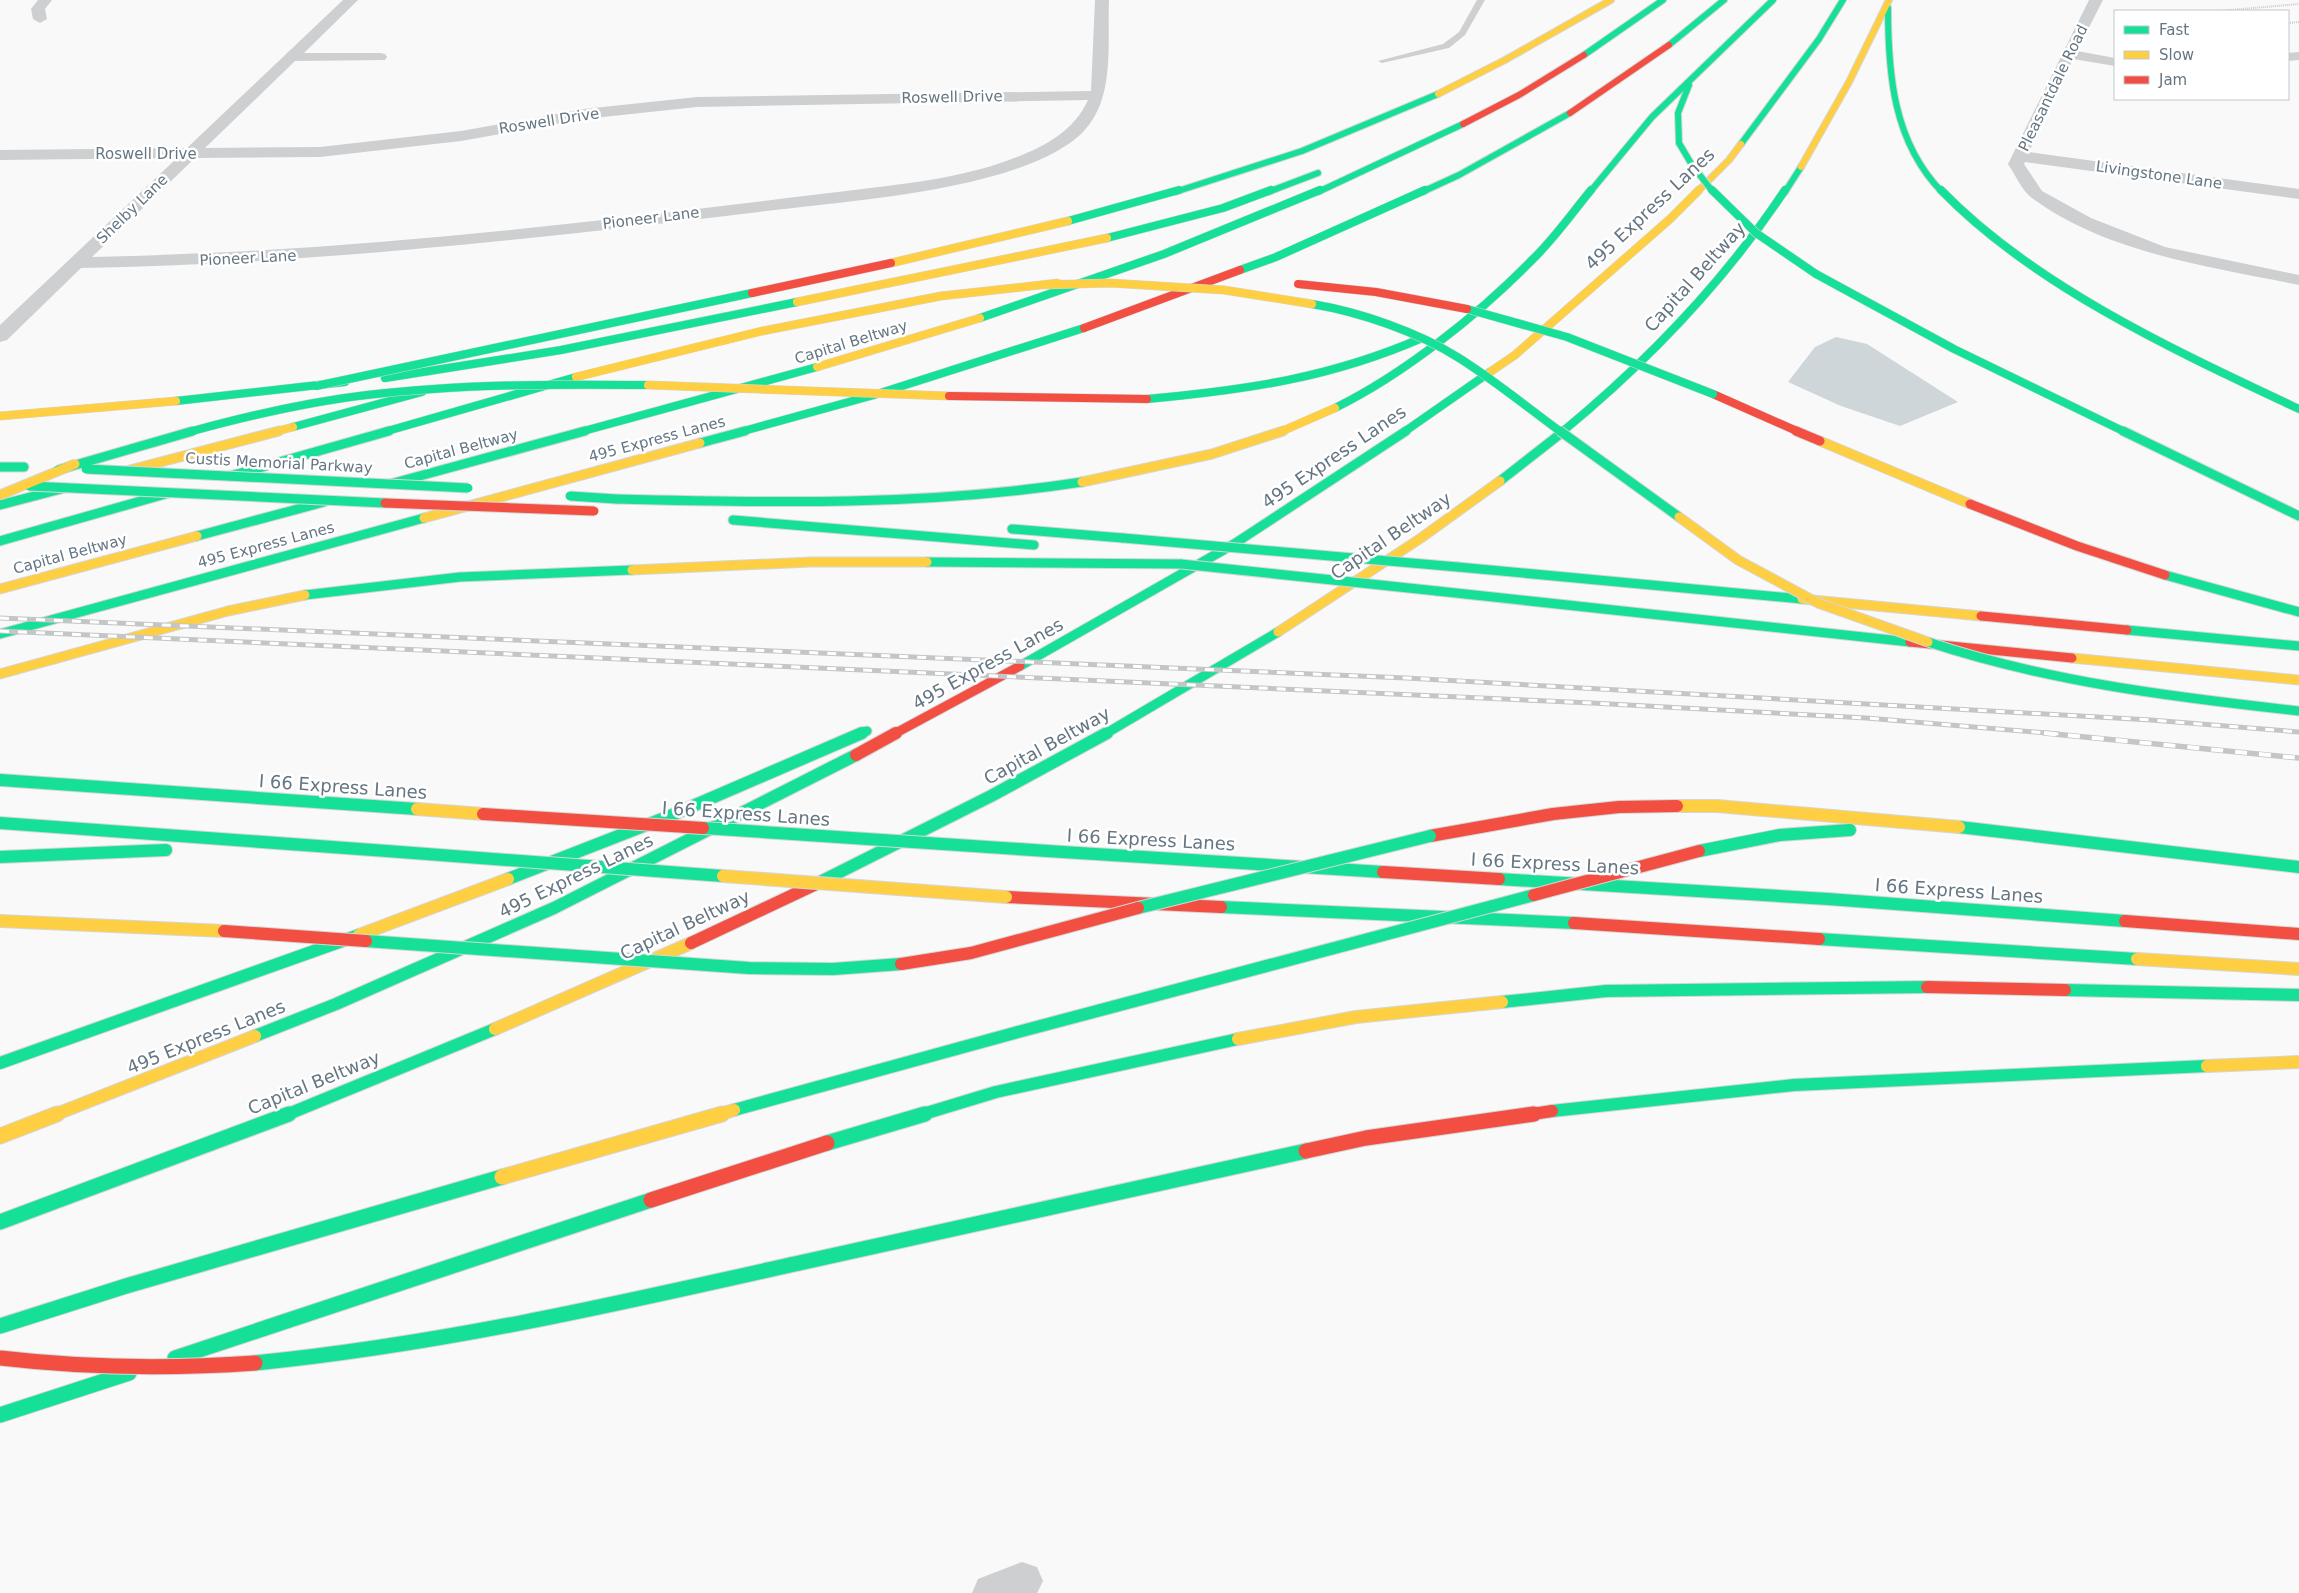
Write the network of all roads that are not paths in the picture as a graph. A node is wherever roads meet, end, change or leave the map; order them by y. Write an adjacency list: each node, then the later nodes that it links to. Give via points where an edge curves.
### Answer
1 (45, 0): 12 (street, via 38,9)
2 (351, 0): 14 (street, Shelby Lane)
3 (1102, 0): 19 (street, Pioneer Lane)
4 (1481, 0): 16 (lane, via 1472,20 1458,38 1446,46)
5 (1611, 0): 38 (highway, bridge, via 1438,92 1321,144 1217,179 1112,209 891,263 385,369 238,407)
6 (1663, 0): 20 (highway, Capital Beltway, via 1544,81)
7 (1724, 0): 54 (highway, 495 Express Lanes, via 1686,33 1588,100 1511,148 1459,175 1276,257 1071,333 874,395)
8 (1773, 0): 18 (highway)
9 (1843, 0): 56 (highway, 495 Express Lanes, via 1819,39 1729,160 1670,219 1514,355 1234,544)
10 (2096, 0): 13 (street, Pleasantdale Road)
11 (1889, 1): 35 (highway, via 1891,70 1902,127 1914,154 1958,208 2042,271 2109,311 2196,359); 77 (highway, Capital Beltway, via 1829,123 1794,182 1770,219 1700,303 1596,405 1545,448 1447,521 1330,599 1238,659 1001,791 750,915 589,989)
12 (40, 19)
13 (2068, 54): 17 (street); 23 (street, Pleasantdale Road)
14 (291, 57): 15 (street); 21 (street, Shelby Lane)
15 (380, 57)
16 (1382, 61)
17 (2114, 62)
18 (1705, 64): 32 (highway, via 1652,117 1533,260); 45 (highway, bridge, via 1677,108 1678,143 1690,167 1709,192 1760,237 1816,274 1954,349)
19 (1098, 95): 21 (street, Roswell Drive, via 697,102 584,114 461,136 350,149); 27 (street, Pioneer Lane, via 1088,119 1056,144 1003,167 934,184 386,249 170,263)
20 (1409, 150): 24 (highway); 52 (highway, Capital Beltway, via 1201,240 1056,293 896,344 778,380)
21 (190, 154): 22 (street, Roswell Drive); 27 (street, Shelby Lane)
22 (0, 155)
23 (2020, 156): 26 (street, Livingstone Lane); 28 (street, Pleasantdale Road, via 2016,164 2036,194 2085,222 2160,251)
24 (1353, 163)
25 (1325, 170): 33 (highway, via 1222,208 1081,245)
26 (2299, 194)
27 (76, 263): 34 (street, Shelby Lane)
28 (2299, 280)
29 (1247, 281): 31 (highway, bridge, via 1145,278)
30 (1285, 283): 53 (highway, bridge, via 1442,304 1498,317 1603,349 2078,546 2159,573)
31 (1040, 284): 48 (highway, bridge, via 841,313 694,347); 59 (highway, bridge, via 1137,284 1224,290 1330,307 1384,323 1458,356 1732,556 1767,578 1818,603 1951,651 2057,679 2151,694)
32 (1491, 299): 38 (highway, bridge, via 1405,347 1340,371 1277,386 1212,395 1147,399 1014,399 593,384 414,390 304,404 229,421); 41 (highway, via 1457,328 1363,394 1299,426 1212,455 1022,493 930,501 817,504)
33 (680, 326): 36 (highway, via 561,350 399,376 171,402); 42 (highway)
34 (0, 336)
35 (2299, 409)
36 (0, 416)
37 (0, 467): 41 (highway, Custis Memorial Parkway, bridge, via 314,479)
38 (58, 470): 40 (highway, bridge)
39 (0, 485): 43 (highway, bridge)
40 (0, 495)
41 (616, 499): 44 (highway)
42 (0, 506)
43 (599, 511)
44 (812, 514)
45 (2299, 516)
46 (719, 520): 49 (highway)
47 (997, 528): 55 (highway, bridge, via 1458,567)
48 (0, 541)
49 (1048, 546)
50 (1097, 551): 51 (highway)
51 (1181, 564): 57 (highway, via 811,562 460,577 313,593 228,611); 58 (highway, bridge)
52 (0, 589)
53 (2299, 612)
54 (0, 634)
55 (2299, 646)
56 (1052, 649): 60 (highway); 76 (highway, 495 Express Lanes, via 910,727 554,908 336,1004)
57 (0, 674)
58 (2299, 680)
59 (2299, 711)
60 (904, 715)
61 (877, 726): 75 (highway, via 672,815 427,911)
62 (0, 780): 71 (highway, I 66 Express Lanes, bridge, via 1063,852 1828,898)
63 (0, 823): 65 (highway)
64 (2084, 841): 69 (highway); 70 (highway, bridge, via 1782,810 1664,805 1618,807 1553,814 1430,836 972,952 910,964 854,969 799,971 224,931); 80 (highway, bridge, via 1952,832 1849,830 1780,835 1699,851 830,1083 126,1286)
65 (303, 845): 66 (highway); 72 (highway, bridge, via 1006,897 1567,923)
66 (195, 849)
67 (176, 850): 68 (highway)
68 (0, 856)
69 (2299, 868)
70 (0, 920)
71 (2299, 934)
72 (2299, 969)
73 (2299, 995): 82 (highway, via 1897,986 1606,991 1338,1020 996,1092 806,1149)
74 (2299, 1062): 81 (highway, bridge, via 1804,1085 1586,1106 1366,1138 519,1326 420,1344 217,1366 114,1368)
75 (0, 1063)
76 (0, 1136)
77 (114, 1182): 78 (highway, Capital Beltway); 79 (highway)
78 (0, 1222)
79 (0, 1227)
80 (0, 1326)
81 (0, 1358)
82 (0, 1415)

